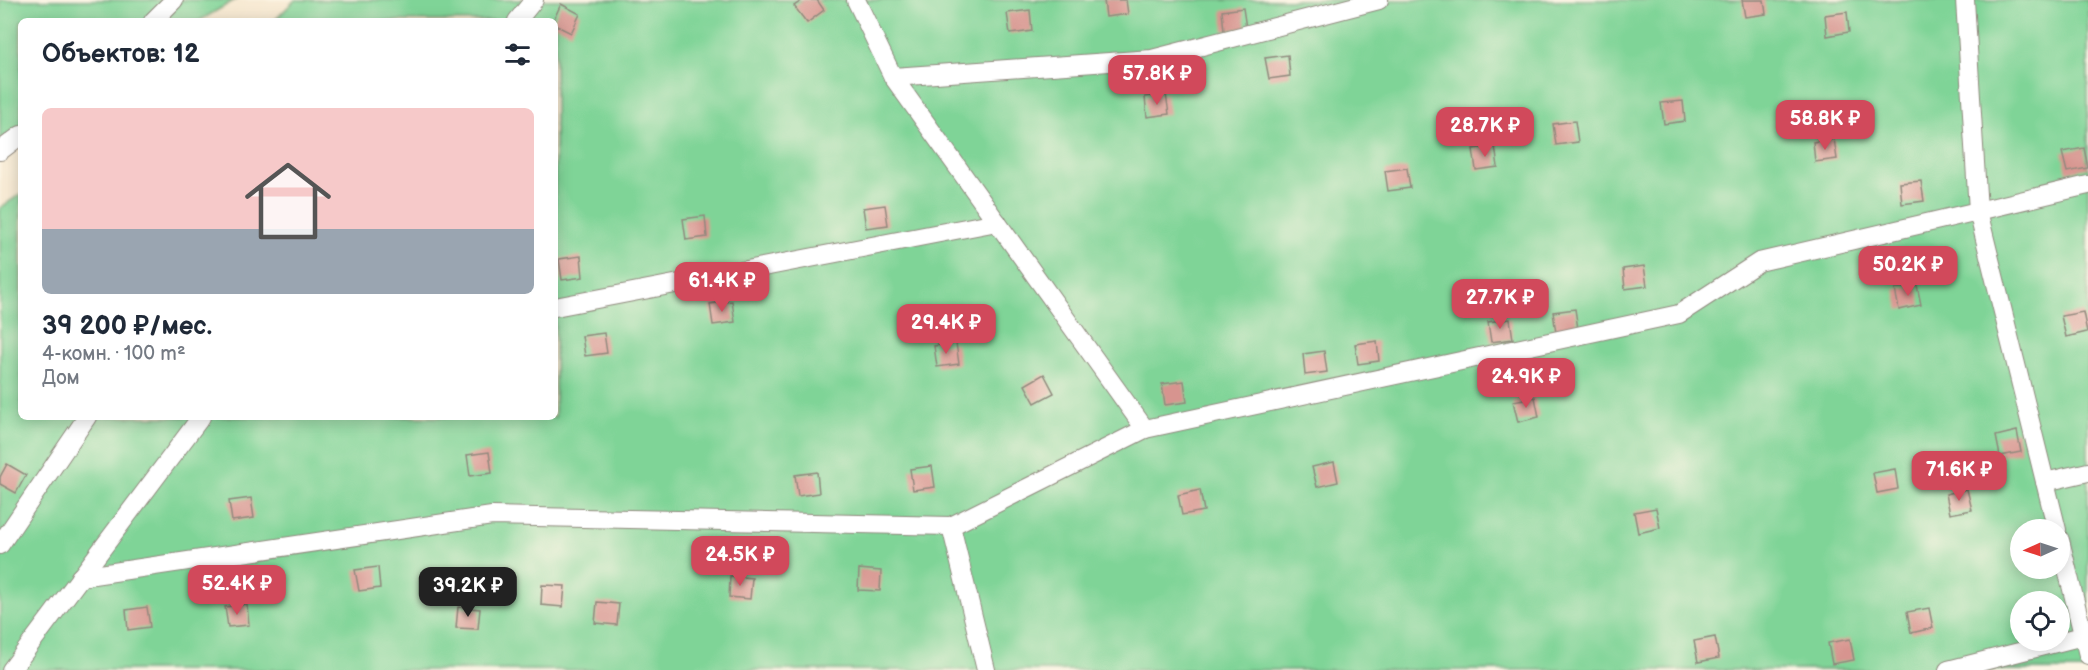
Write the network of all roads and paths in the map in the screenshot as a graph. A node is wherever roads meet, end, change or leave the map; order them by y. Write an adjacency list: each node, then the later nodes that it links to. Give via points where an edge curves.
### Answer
1 (174, 0): 6 (lane)
2 (534, 0): 7 (lane)
3 (856, 0): 8 (lane)
4 (1379, 0): 8 (lane, via 1152,59)
5 (1965, 0): 12 (lane)
6 (156, 18)
7 (519, 18)
8 (893, 77): 13 (lane)
9 (18, 137): 10 (lane)
10 (0, 151)
11 (2088, 185): 12 (lane)
12 (1978, 211): 17 (lane, via 1759,262 1679,314); 19 (lane)
13 (997, 222): 14 (lane); 17 (lane)
14 (558, 306)
15 (85, 420): 22 (lane)
16 (199, 420): 23 (lane)
17 (1145, 429): 21 (lane)
18 (2088, 472): 19 (lane)
19 (2045, 482): 20 (lane)
20 (2054, 519)
21 (951, 526): 23 (lane, via 492,516); 28 (lane)
22 (0, 545)
23 (80, 577): 27 (lane)
24 (2070, 579): 25 (lane)
25 (2084, 636): 26 (lane); 29 (lane)
26 (2088, 655)
27 (11, 670)
28 (986, 670)
29 (1948, 670)

